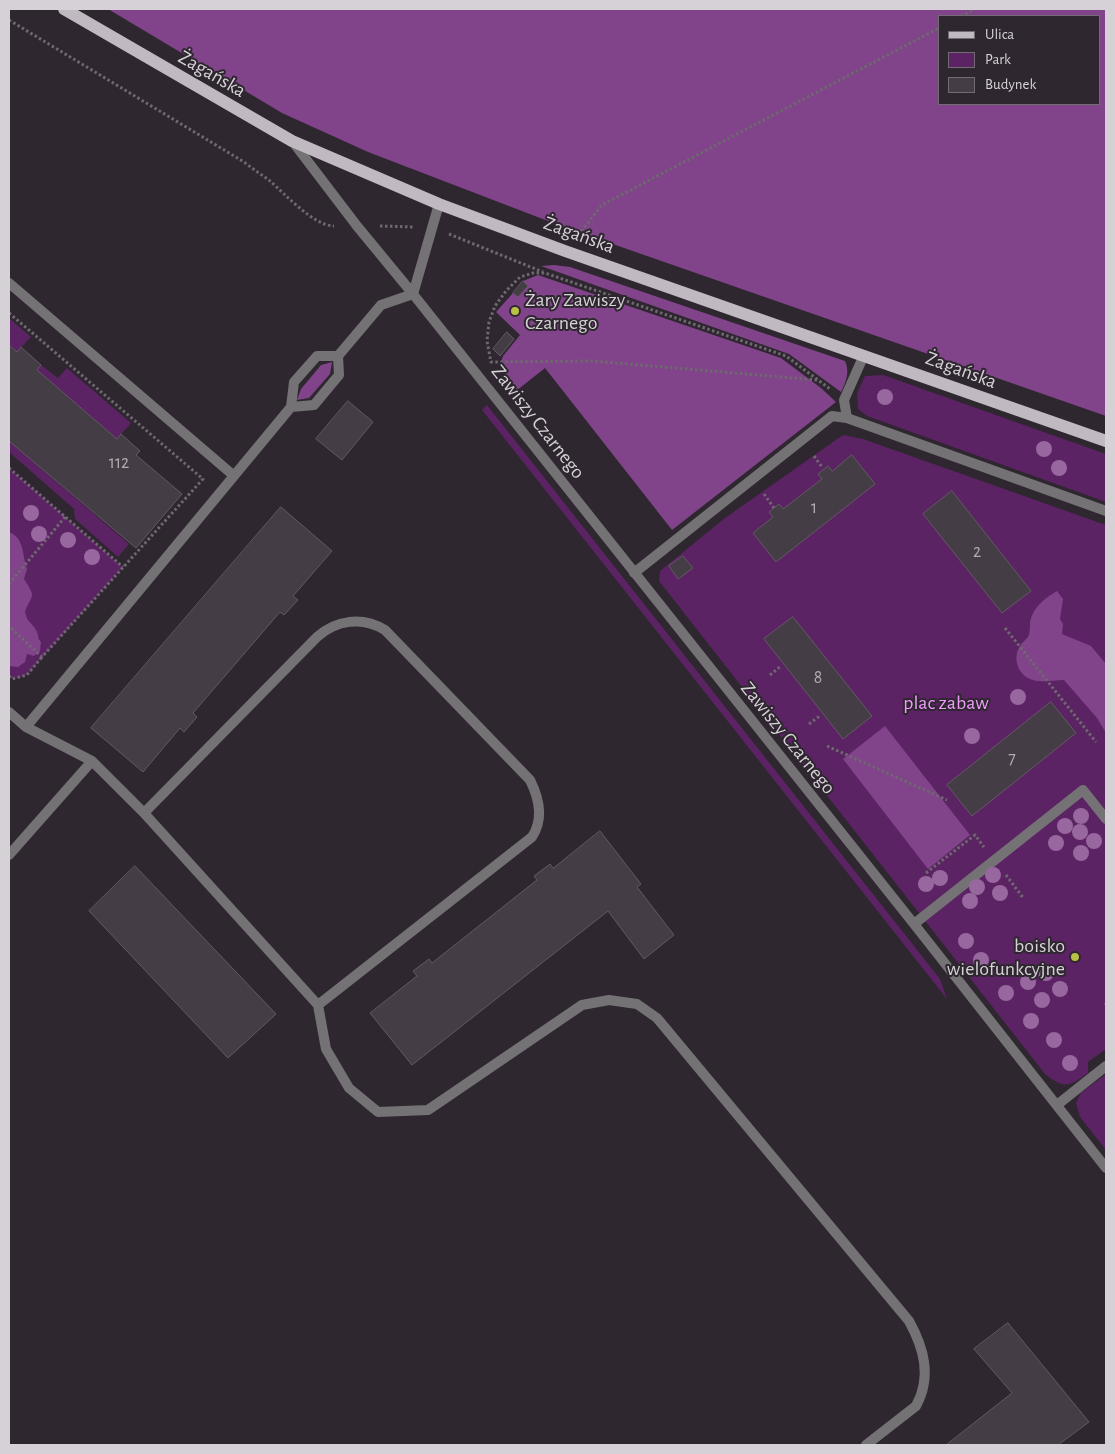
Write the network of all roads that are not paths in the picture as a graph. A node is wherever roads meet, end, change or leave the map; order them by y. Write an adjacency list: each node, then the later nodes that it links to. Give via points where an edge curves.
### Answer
1 (64, 9): 2 (main road, Żagańska)
2 (292, 141): 3 (main road, Żagańska); 5 (street, Zawiszy Czarnego)
3 (439, 204): 5 (street); 6 (main road, Żagańska)
4 (9, 283): 11 (street)
5 (413, 294): 7 (street, via 381,306); 13 (street, Zawiszy Czarnego)
6 (864, 355): 9 (street, via 844,400); 10 (main road, Żagańska)
7 (338, 356): 8 (street, via 318,356 294,382); 8 (street, via 339,375 314,405)
8 (291, 407): 11 (street)
9 (847, 418): 12 (street); 13 (street, via 832,416)
10 (1106, 441)
11 (233, 475): 15 (street)
12 (1106, 512)
13 (634, 573): 20 (street, Zawiszy Czarnego)
14 (9, 712): 15 (street)
15 (26, 728): 16 (street)
16 (92, 761): 17 (street); 19 (street)
17 (144, 813): 21 (street); 21 (street, via 317,637 337,623 368,622 384,630 530,780 536,791 540,816 532,837)
18 (1106, 819): 20 (street, via 1083,790)
19 (9, 855)
20 (914, 924): 23 (street, Zawiszy Czarnego)
21 (318, 1005): 25 (street, via 326,1050 348,1088 378,1112 428,1110 582,1005 609,1000 638,1004 657,1018 910,1321 923,1352 926,1375 920,1398 916,1406)
22 (1106, 1066): 23 (street)
23 (1057, 1105): 24 (street, Zawiszy Czarnego)
24 (1106, 1168)
25 (866, 1445)

